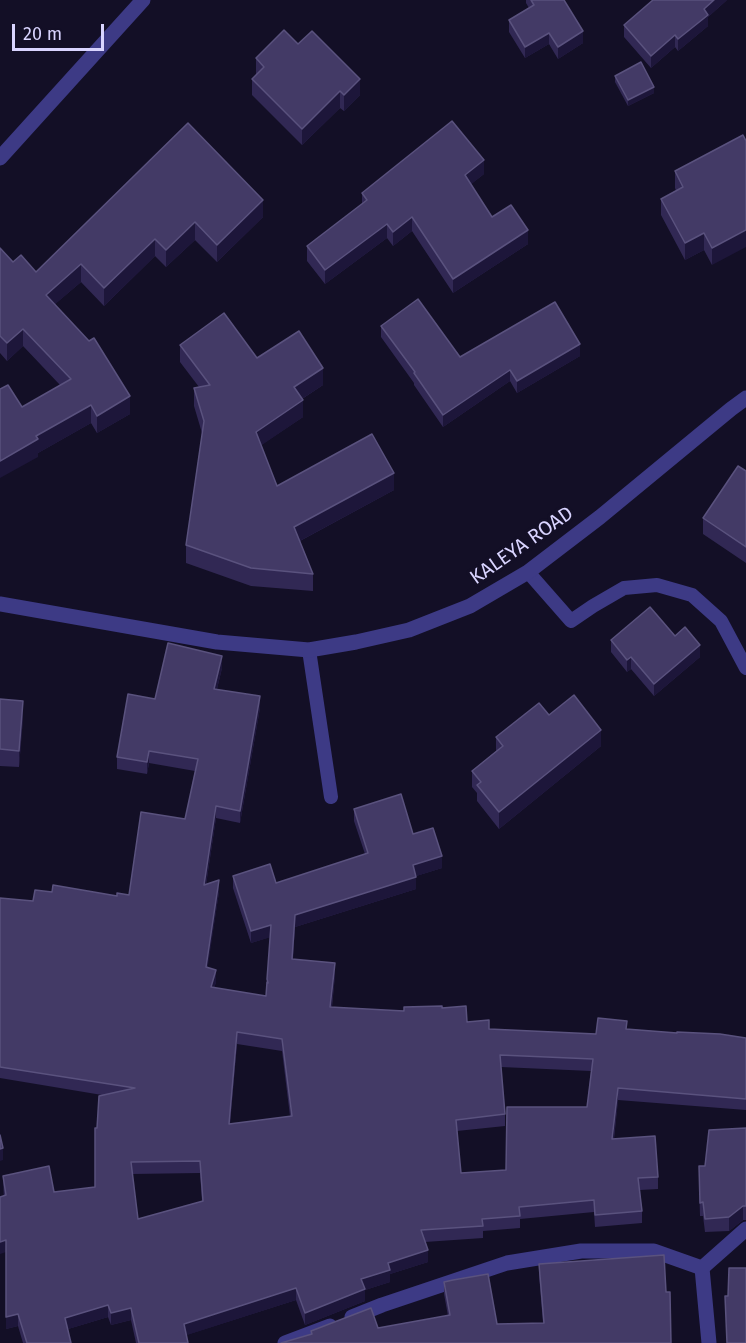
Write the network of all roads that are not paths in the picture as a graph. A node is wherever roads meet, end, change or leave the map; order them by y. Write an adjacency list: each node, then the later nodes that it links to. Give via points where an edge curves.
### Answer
1 (142, 0): 2 (street)
2 (0, 158)
3 (746, 398): 4 (street, KALEYA ROAD)
4 (528, 572): 6 (street, KALEYA ROAD, via 470,606 410,630); 7 (lane, via 571,621 624,588 657,585 692,596 721,621)
5 (0, 604): 6 (street, KALEYA ROAD, via 217,642)
6 (309, 650): 8 (lane)
7 (746, 668)
8 (331, 797)
9 (746, 1229): 10 (street)
10 (702, 1268): 11 (street, via 654,1251 581,1251 507,1263 382,1305); 12 (street)
11 (296, 1341)
12 (709, 1343)

